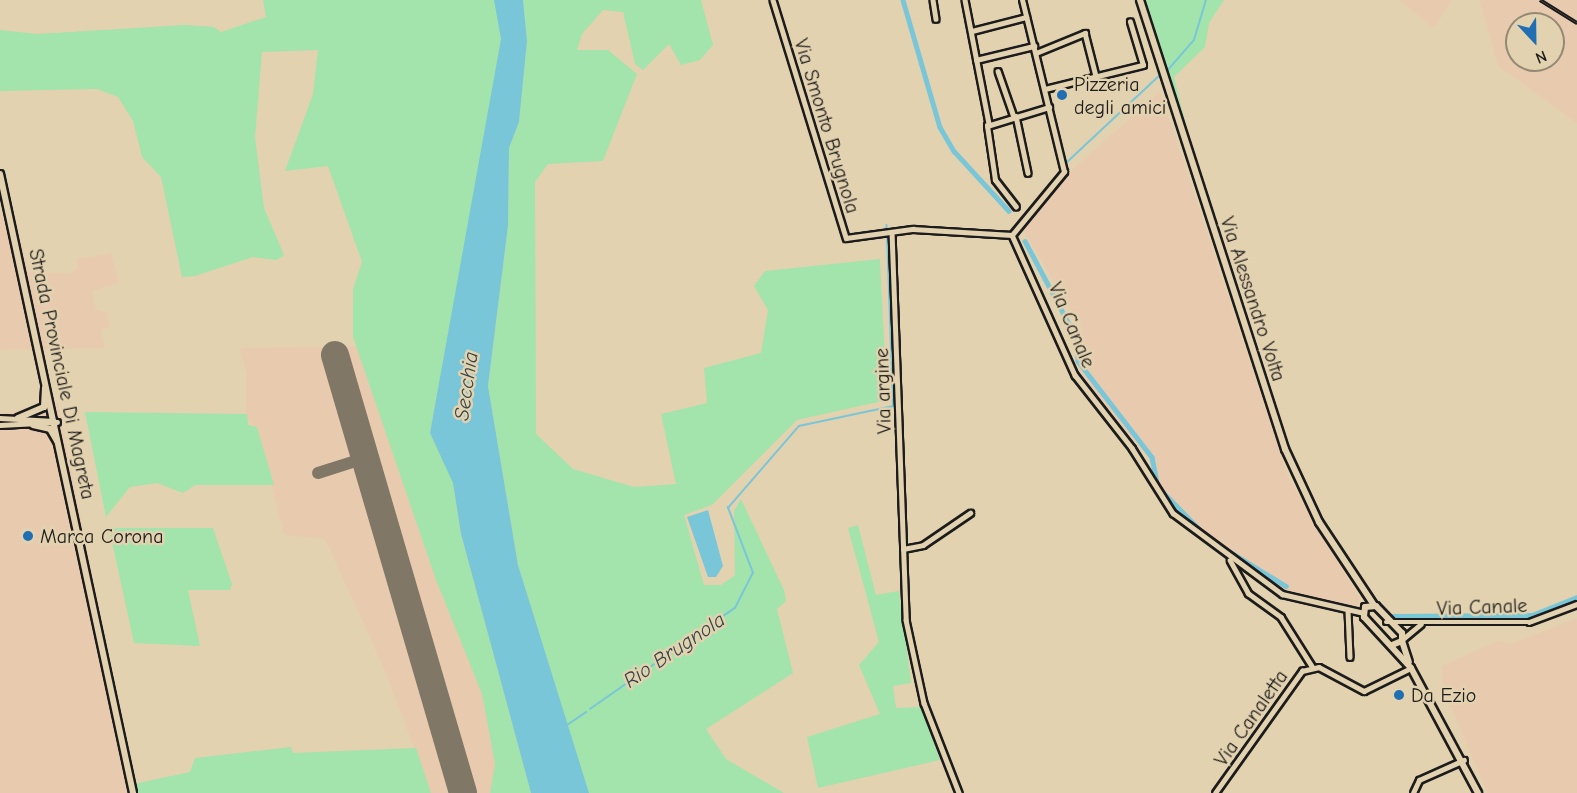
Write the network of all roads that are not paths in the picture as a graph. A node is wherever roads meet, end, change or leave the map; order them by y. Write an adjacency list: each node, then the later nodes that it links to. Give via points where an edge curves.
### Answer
1 (773, 0): 23 (street, Via Smonto Brugnola, via 846,238)
2 (933, 0): 8 (street)
3 (974, 0): 6 (street)
4 (1022, 0): 7 (street)
5 (1140, 0): 35 (main road, Via Alessandro Volta, via 1285,449 1319,522)
6 (965, 1): 10 (street)
7 (1026, 17): 10 (street); 11 (street)
8 (936, 19)
9 (1130, 22): 15 (street, via 1143,65)
10 (972, 31): 13 (street)
11 (1034, 46): 12 (street); 13 (street)
12 (1036, 53): 15 (street, via 1085,33); 16 (street)
13 (976, 60): 19 (street)
14 (998, 71): 18 (street)
15 (1096, 76): 16 (street)
16 (1045, 88): 17 (street)
17 (1049, 107): 18 (street); 24 (street, via 1064,172)
18 (1015, 117): 19 (street); 20 (street)
19 (989, 123): 22 (street, via 995,180)
20 (1028, 172)
21 (0, 174): 25 (main road, Strada Provinciale Di Magreta)
22 (1016, 207)
23 (889, 233): 24 (street, Via Smonto Brugnola); 33 (street, Via argine)
24 (1012, 235): 34 (street, Via Canale, via 1082,385 1132,448 1166,506)
25 (43, 361): 27 (main road, via 44,407); 28 (main road, Strada Provinciale Di Magreta)
26 (0, 418): 27 (street)
27 (18, 418): 28 (street)
28 (57, 422): 30 (street); 31 (main road, Strada Provinciale Di Magreta)
29 (0, 425): 30 (street)
30 (33, 425): 31 (main road, via 54,432)
31 (67, 471): 48 (main road, Strada Provinciale Di Magreta)
32 (970, 513): 33 (street, via 923,545)
33 (903, 549): 49 (street, Via argine, via 911,660)
34 (1229, 557): 39 (street, Via Canale, via 1282,594); 45 (street, via 1248,593 1281,617)
35 (1364, 596): 37 (main road); 38 (main road)
36 (1577, 604): 41 (street, Via Canale, via 1529,622)
37 (1374, 605): 38 (main road); 40 (main road)
38 (1364, 610): 39 (street, Via Canale); 43 (main road)
39 (1348, 611): 44 (street)
40 (1386, 622): 41 (street, Via Canale); 42 (main road)
41 (1421, 624): 42 (street, Via Canale)
42 (1402, 640): 43 (main road); 46 (main road)
43 (1392, 645): 46 (main road)
44 (1350, 657)
45 (1312, 666): 46 (street, Via Canaletta, via 1361,691); 50 (street, Via Canaletta, via 1302,671)
46 (1411, 668): 47 (main road)
47 (1464, 760): 51 (street, via 1419,780); 52 (main road)
48 (133, 793)
49 (959, 793)
50 (1215, 793)
51 (1413, 793)
52 (1478, 793)

